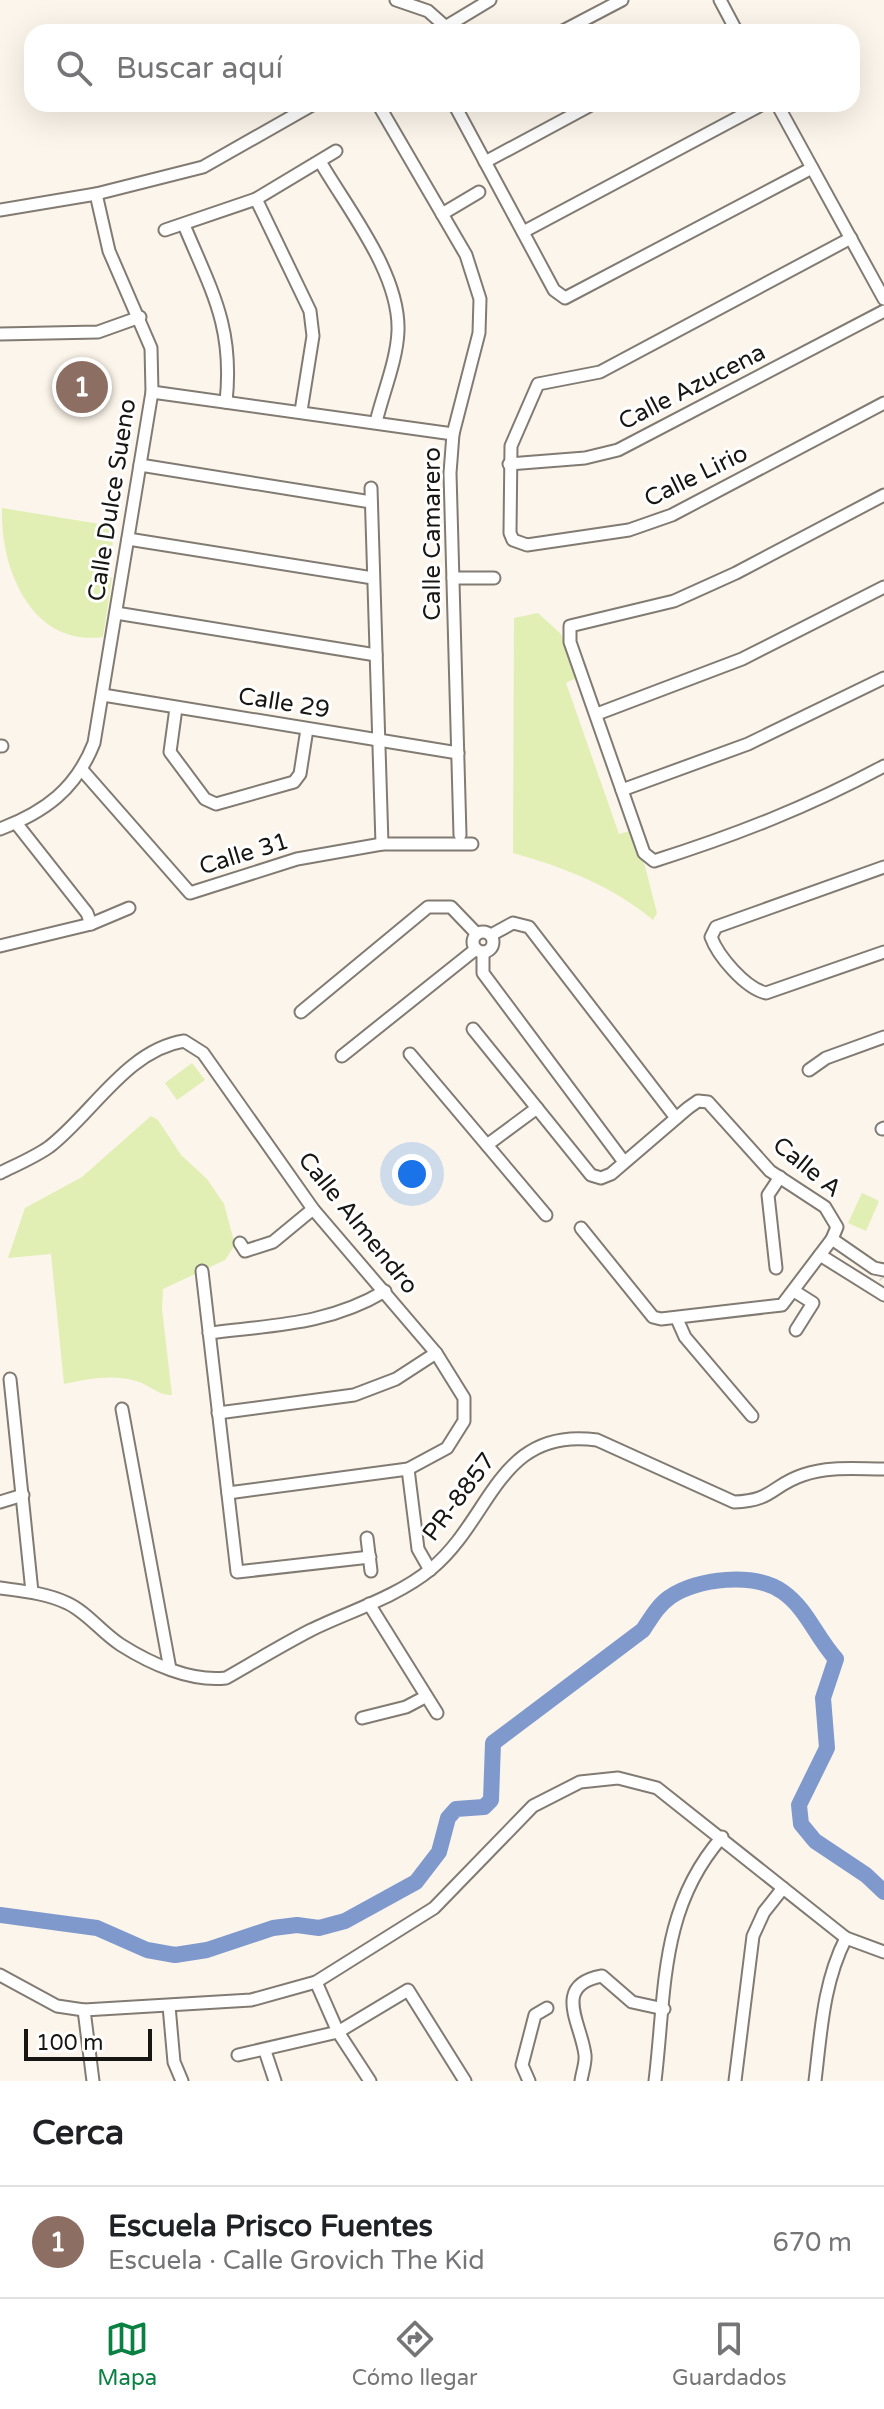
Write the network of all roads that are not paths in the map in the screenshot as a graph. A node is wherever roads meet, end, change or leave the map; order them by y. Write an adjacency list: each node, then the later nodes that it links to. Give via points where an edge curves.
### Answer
1 (396, 0): 5 (street, via 428,11)
2 (490, 0): 6 (street)
3 (622, 0): 7 (street)
4 (720, 0): 8 (street)
5 (437, 24)
6 (451, 24)
7 (576, 24)
8 (730, 24)
9 (300, 112): 20 (street, via 203,167)
10 (383, 112): 23 (street, Calle Camarero)
11 (458, 112): 16 (street)
12 (578, 112): 16 (street)
13 (748, 112): 26 (street)
14 (781, 112): 18 (street)
15 (336, 151): 17 (street)
16 (485, 162): 26 (street)
17 (321, 163): 21 (street); 36 (street, via 389,278 397,304 398,334)
18 (812, 168): 26 (street, via 565,298 554,290); 27 (street)
19 (479, 192): 23 (street)
20 (96, 194): 22 (street); 30 (street, Calle Dulce Sueno, via 109,251)
21 (256, 199): 24 (street); 35 (street, via 310,311 313,336)
22 (0, 210)
23 (442, 214): 37 (street, Calle Camarero, via 466,255 480,299 479,333)
24 (184, 225): 25 (street); 33 (street, via 225,325 230,365)
25 (165, 230)
26 (523, 232)
27 (851, 238): 28 (street); 38 (street, via 600,372 538,384 511,446)
28 (884, 299)
29 (884, 311): 38 (street, Calle Azucena, via 618,450)
30 (140, 317): 31 (street, via 98,332); 32 (street, Calle Dulce Sueno, via 151,348)
31 (0, 334)
32 (152, 392): 33 (street); 39 (street, Calle Dulce Sueno)
33 (226, 402): 35 (street)
34 (884, 403): 38 (street, Calle Lirio, via 672,515 629,530 527,545 513,540)
35 (301, 411): 36 (street)
36 (376, 422): 37 (street)
37 (453, 434): 45 (street, Calle Camarero)
38 (509, 464)
39 (140, 465): 42 (street); 43 (street, Calle Dulce Sueno)
40 (371, 488): 42 (street)
41 (884, 495): 53 (street, via 674,601 570,626 570,642)
42 (371, 502): 44 (street)
43 (128, 539): 44 (street); 48 (street, Calle Dulce Sueno)
44 (373, 578): 49 (street)
45 (453, 578): 46 (street); 56 (street, Calle Camarero)
46 (494, 578)
47 (884, 587): 53 (street, via 742,659)
48 (116, 613): 49 (street); 51 (street, Calle Dulce Sueno)
49 (376, 655): 55 (street)
50 (884, 678): 59 (street, via 748,744)
51 (103, 695): 52 (street, Calle 29); 58 (street, Calle Dulce Sueno)
52 (176, 708): 54 (street, Calle 29); 54 (street, via 170,752 205,799 216,804 294,782)
53 (597, 714): 59 (street)
54 (307, 729): 55 (street, Calle 29)
55 (378, 740): 56 (street, Calle 29); 63 (street)
56 (458, 753): 62 (street, Calle Camarero)
57 (884, 766): 59 (street, via 812,804 654,861 644,853)
58 (83, 771): 60 (street, via 50,806); 63 (street, Calle 31, via 190,893 297,859)
59 (622, 790)
60 (16, 823): 61 (street); 67 (street)
61 (0, 829)
62 (460, 835)
63 (382, 844): 64 (street, Calle 31)
64 (472, 844)
65 (884, 867): 72 (street, via 716,927 711,937 755,991 766,993)
66 (129, 908): 67 (street)
67 (91, 924): 70 (street)
68 (477, 934): 69 (street); 71 (street, via 473,941); 73 (street, via 451,907 428,907)
69 (491, 935): 71 (street, via 492,946); 80 (street, via 513,923 529,927)
70 (0, 946)
71 (479, 950): 77 (street); 82 (street, via 483,973)
72 (884, 952)
73 (301, 1012)
74 (473, 1029): 79 (street, Calle A)
75 (884, 1037): 78 (street, via 826,1058)
76 (410, 1054): 81 (street)
77 (342, 1056)
78 (809, 1070)
79 (537, 1108): 81 (street); 82 (street, Calle A, via 591,1175 601,1178)
80 (676, 1118): 82 (street, Calle A); 84 (street, Calle A, via 698,1101 708,1102)
81 (487, 1145): 86 (street)
82 (624, 1162)
83 (0, 1173): 85 (street, Calle Almendro, via 49,1147 100,1095 163,1044 184,1041 203,1053)
84 (780, 1177): 88 (street, Calle A, via 834,1217); 91 (street, via 768,1195)
85 (313, 1209): 89 (street, via 273,1242 245,1251); 95 (street, Calle Almendro)
86 (546, 1215)
87 (581, 1228): 97 (street, via 653,1317)
88 (832, 1239): 90 (street, Calle A); 93 (street)
89 (240, 1243)
90 (820, 1255): 94 (street); 96 (street, Calle A)
91 (776, 1268)
92 (202, 1271): 99 (street)
93 (880, 1271)
94 (880, 1290)
95 (385, 1291): 99 (street, via 325,1319); 100 (street, Calle Almendro)
96 (794, 1291): 97 (street, Calle A, via 782,1305); 98 (street, via 813,1303)
97 (677, 1319): 104 (street, via 685,1337)
98 (796, 1330)
99 (209, 1333): 103 (street)
100 (436, 1353): 103 (street, via 396,1379 354,1395); 105 (street, Calle Almendro, via 459,1385 464,1421 447,1448)
101 (10, 1379): 108 (street)
102 (122, 1409): 117 (street)
103 (218, 1413): 107 (street)
104 (752, 1416)
105 (408, 1469): 107 (street, Calle Almendro); 112 (street, via 418,1549)
106 (884, 1469): 112 (street, PR-8857, via 829,1468 799,1476 758,1501 734,1502 597,1440 544,1442 517,1457)
107 (228, 1493): 111 (street, via 237,1572)
108 (23, 1495): 109 (street); 115 (street)
109 (0, 1502)
110 (367, 1538): 111 (street)
111 (370, 1557): 113 (street)
112 (430, 1570): 116 (street, PR-8857)
113 (371, 1571)
114 (0, 1588): 115 (street, PR-8857)
115 (32, 1592): 117 (street, PR-8857, via 69,1604 121,1645)
116 (369, 1604): 117 (street, PR-8857, via 226,1678 206,1680); 118 (street)
117 (170, 1669)
118 (425, 1697): 119 (street); 120 (street)
119 (437, 1713)
120 (362, 1718)
121 (722, 1837): 122 (street); 126 (street, via 657,1788 618,1778 580,1782 533,1806 434,1908); 129 (street, via 698,1864 676,1916)
122 (783, 1888): 123 (street); 142 (street, via 753,1936)
123 (846, 1938): 124 (street); 143 (street, via 826,1990)
124 (884, 1952)
125 (0, 1975): 130 (street, via 57,2006)
126 (316, 1982): 127 (street, via 251,2000); 131 (street)
127 (169, 2006): 130 (street); 135 (street, via 174,2062)
128 (547, 2008): 139 (street, via 535,2015 522,2065)
129 (664, 2009): 140 (street, via 632,2002 602,1976 576,1990 570,2007 586,2057); 141 (street)
130 (84, 2010): 134 (street)
131 (338, 2032): 132 (street); 137 (street); 138 (street, via 408,1990)
132 (265, 2051): 133 (street); 136 (street)
133 (238, 2055)
134 (93, 2081)
135 (182, 2081)
136 (275, 2081)
137 (370, 2081)
138 (465, 2081)
139 (529, 2081)
140 (581, 2081)
141 (655, 2081)
142 (735, 2081)
143 (815, 2081)

